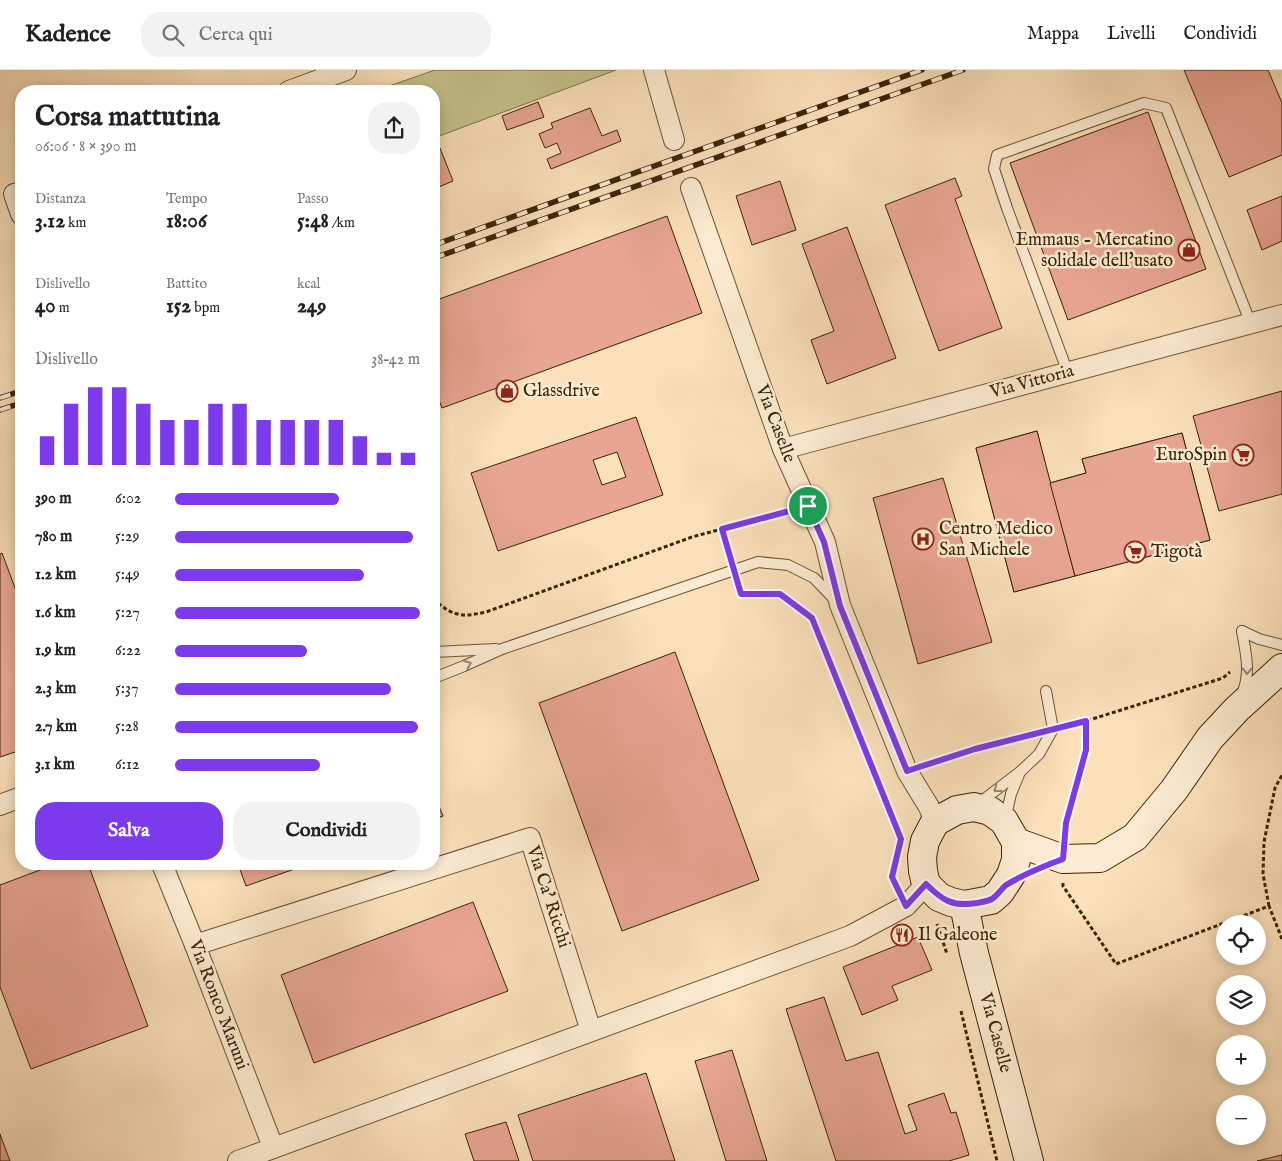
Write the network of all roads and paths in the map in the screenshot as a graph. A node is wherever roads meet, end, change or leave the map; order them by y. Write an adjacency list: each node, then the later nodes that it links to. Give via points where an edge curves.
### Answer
1 (346, 70): 3 (street)
2 (654, 70): 4 (street)
3 (305, 85)
4 (674, 140)
5 (691, 188): 9 (street, Via Caselle)
6 (1282, 315): 7 (street, Via Vittoria)
7 (1251, 324): 8 (street, Via Vittoria); 8 (lane, via 1166,108 1144,103 996,155 994,169)
8 (1068, 372): 9 (street, Via Vittoria)
9 (783, 449): 10 (street, Via Caselle)
10 (808, 506): 11 (path); 14 (street, Via Caselle, via 824,542)
11 (722, 529): 12 (path); 13 (path, via 486,612 467,616 453,613)
12 (733, 570): 14 (lane, via 758,562 788,565 814,578); 16 (lane); 28 (path, via 741,594 780,594 812,618)
13 (440, 604)
14 (840, 606): 25 (street, Via Caselle)
15 (1282, 645): 18 (lane, via 1242,632)
16 (502, 649): 17 (lane); 20 (lane, one-way to 16)
17 (440, 652)
18 (1246, 658): 22 (lane, one-way to 22, via 1246,684); 23 (path, via 1223,678)
19 (1282, 668): 22 (street)
20 (440, 676)
21 (1046, 691): 24 (lane)
22 (1236, 709): 36 (street, via 1135,837 1100,858)
23 (1086, 721): 24 (path); 36 (path, via 1086,750 1066,823)
24 (1053, 729): 25 (path); 26 (lane, via 1039,754)
25 (907, 771): 28 (path); 32 (street, Via Caselle)
26 (1021, 771): 31 (lane, one-way to 31); 33 (lane, via 1011,794)
27 (1282, 775): 44 (path, via 1275,788 1264,842 1263,874)
28 (877, 779): 34 (path)
29 (15, 799): 30 (street)
30 (0, 805)
31 (974, 807): 32 (street, via 958,810); 33 (street, via 990,811)
32 (935, 822): 40 (street, via 922,857)
33 (1011, 831): 36 (street); 41 (street, via 1016,860)
34 (901, 839)
35 (897, 858): 43 (path, via 892,877)
36 (1063, 859): 41 (street); 44 (path, via 1063,886 1116,964)
37 (440, 867): 49 (street, Via Ca' Ricchi, via 530,838)
38 (164, 870): 46 (street, Via Ronco Maruni)
39 (431, 870): 46 (street, Via Ca' Ricchi)
40 (926, 884): 42 (street, via 939,897); 43 (street)
41 (1004, 887): 42 (street, via 990,900)
42 (964, 905): 53 (street, Via Caselle)
43 (906, 906): 47 (path, via 935,918); 49 (street, via 850,936)
44 (1269, 906): 45 (path)
45 (1282, 939)
46 (195, 946): 50 (street, Via Ronco Maruni)
47 (947, 954)
48 (961, 1011): 52 (path)
49 (591, 1031): 50 (street)
50 (269, 1153): 51 (street)
51 (238, 1161)
52 (998, 1161)
53 (1029, 1161)

